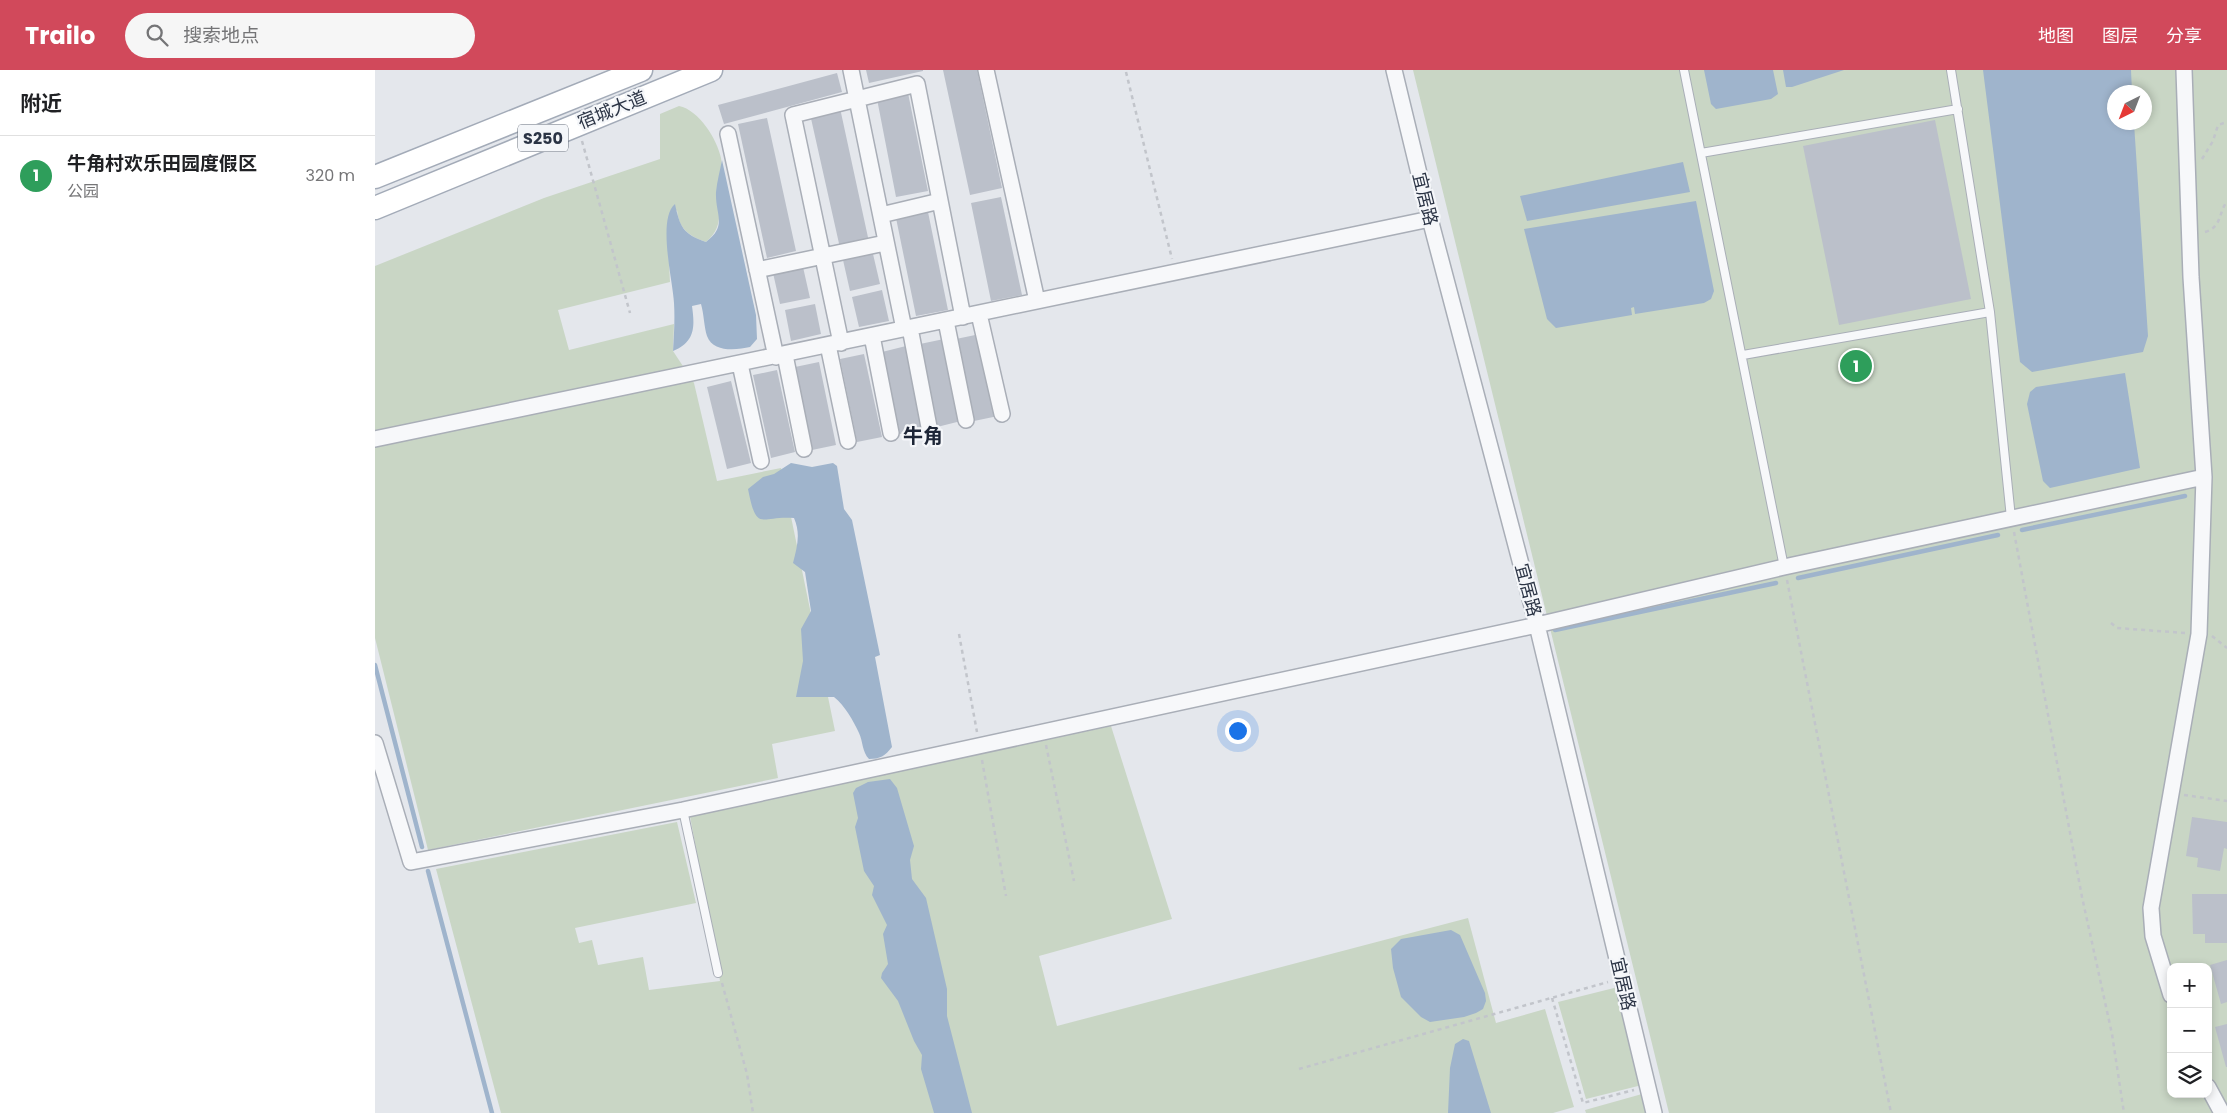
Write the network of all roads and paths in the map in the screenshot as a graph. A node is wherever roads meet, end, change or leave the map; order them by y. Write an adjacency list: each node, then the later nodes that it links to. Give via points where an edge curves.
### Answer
1 (641, 70): 17 (main road, 宿城大道 / S250)
2 (711, 70): 13 (main road, 宿城大道 / S250)
3 (851, 70): 10 (street)
4 (986, 70): 28 (street)
5 (1394, 70): 22 (street, 宜居路)
6 (1684, 70): 15 (lane)
7 (1951, 70): 11 (lane)
8 (2184, 70): 23 (street)
9 (1126, 72): 27 (path)
10 (857, 99): 18 (street, via 917,84); 21 (street); 25 (street, via 793,115)
11 (1958, 109): 15 (lane); 29 (lane)
12 (2227, 122): 16 (path, via 2217,124 2213,140)
13 (577, 124): 20 (main road, 宿城大道 / S250); 30 (path)
14 (728, 134): 26 (street)
15 (1701, 153): 37 (lane)
16 (2201, 162)
17 (375, 177)
18 (940, 201): 21 (street); 32 (street)
19 (2227, 201): 23 (path, via 2211,231)
20 (375, 208)
21 (881, 215): 24 (street)
22 (1430, 219): 27 (street); 52 (street, 宜居路)
23 (2190, 236): 48 (street)
24 (885, 243): 25 (street); 34 (street)
25 (823, 256): 26 (street); 36 (street)
26 (757, 270): 38 (street)
27 (1175, 272): 28 (street)
28 (1037, 301): 31 (street)
29 (1990, 312): 37 (lane); 49 (lane)
30 (630, 313)
31 (979, 314): 32 (street); 40 (street)
32 (963, 317): 33 (street)
33 (946, 321): 34 (street); 41 (street)
34 (907, 329): 35 (street); 42 (street)
35 (872, 336): 36 (street); 43 (street)
36 (835, 344): 38 (street); 45 (street)
37 (1743, 355): 50 (lane)
38 (780, 356): 39 (street); 46 (street)
39 (739, 364): 44 (street); 47 (street)
40 (1002, 414)
41 (966, 420)
42 (929, 426)
43 (891, 433)
44 (375, 439)
45 (848, 441)
46 (804, 449)
47 (761, 460)
48 (2204, 477): 49 (street); 54 (street)
49 (2011, 518): 50 (street); 74 (path, via 2082,897 2112,1034)
50 (1784, 567): 52 (street); 73 (path)
51 (2111, 623): 54 (path, via 2117,628)
52 (1537, 625): 56 (street); 65 (street, 宜居路)
53 (959, 634): 58 (path)
54 (2199, 634): 55 (path, via 2209,634); 59 (street)
55 (2227, 648)
56 (1043, 732): 58 (street); 62 (path)
57 (375, 743): 61 (street, via 411,862)
58 (979, 746): 61 (street); 63 (path)
59 (2171, 794): 60 (path); 66 (street, via 2151,908 2153,936)
60 (2227, 801)
61 (683, 810): 64 (lane)
62 (1074, 881)
63 (1006, 896)
64 (718, 974): 71 (path, via 734,1021)
65 (1622, 978): 67 (path); 69 (street, 宜居路)
66 (2167, 982)
67 (1552, 998): 68 (path); 69 (path, via 1583,1103)
68 (1299, 1069)
69 (1647, 1087): 72 (street, 宜居路)
70 (2212, 1095): 75 (street)
71 (753, 1113)
72 (1654, 1113)
73 (1891, 1113)
74 (2124, 1113)
75 (2222, 1113)

